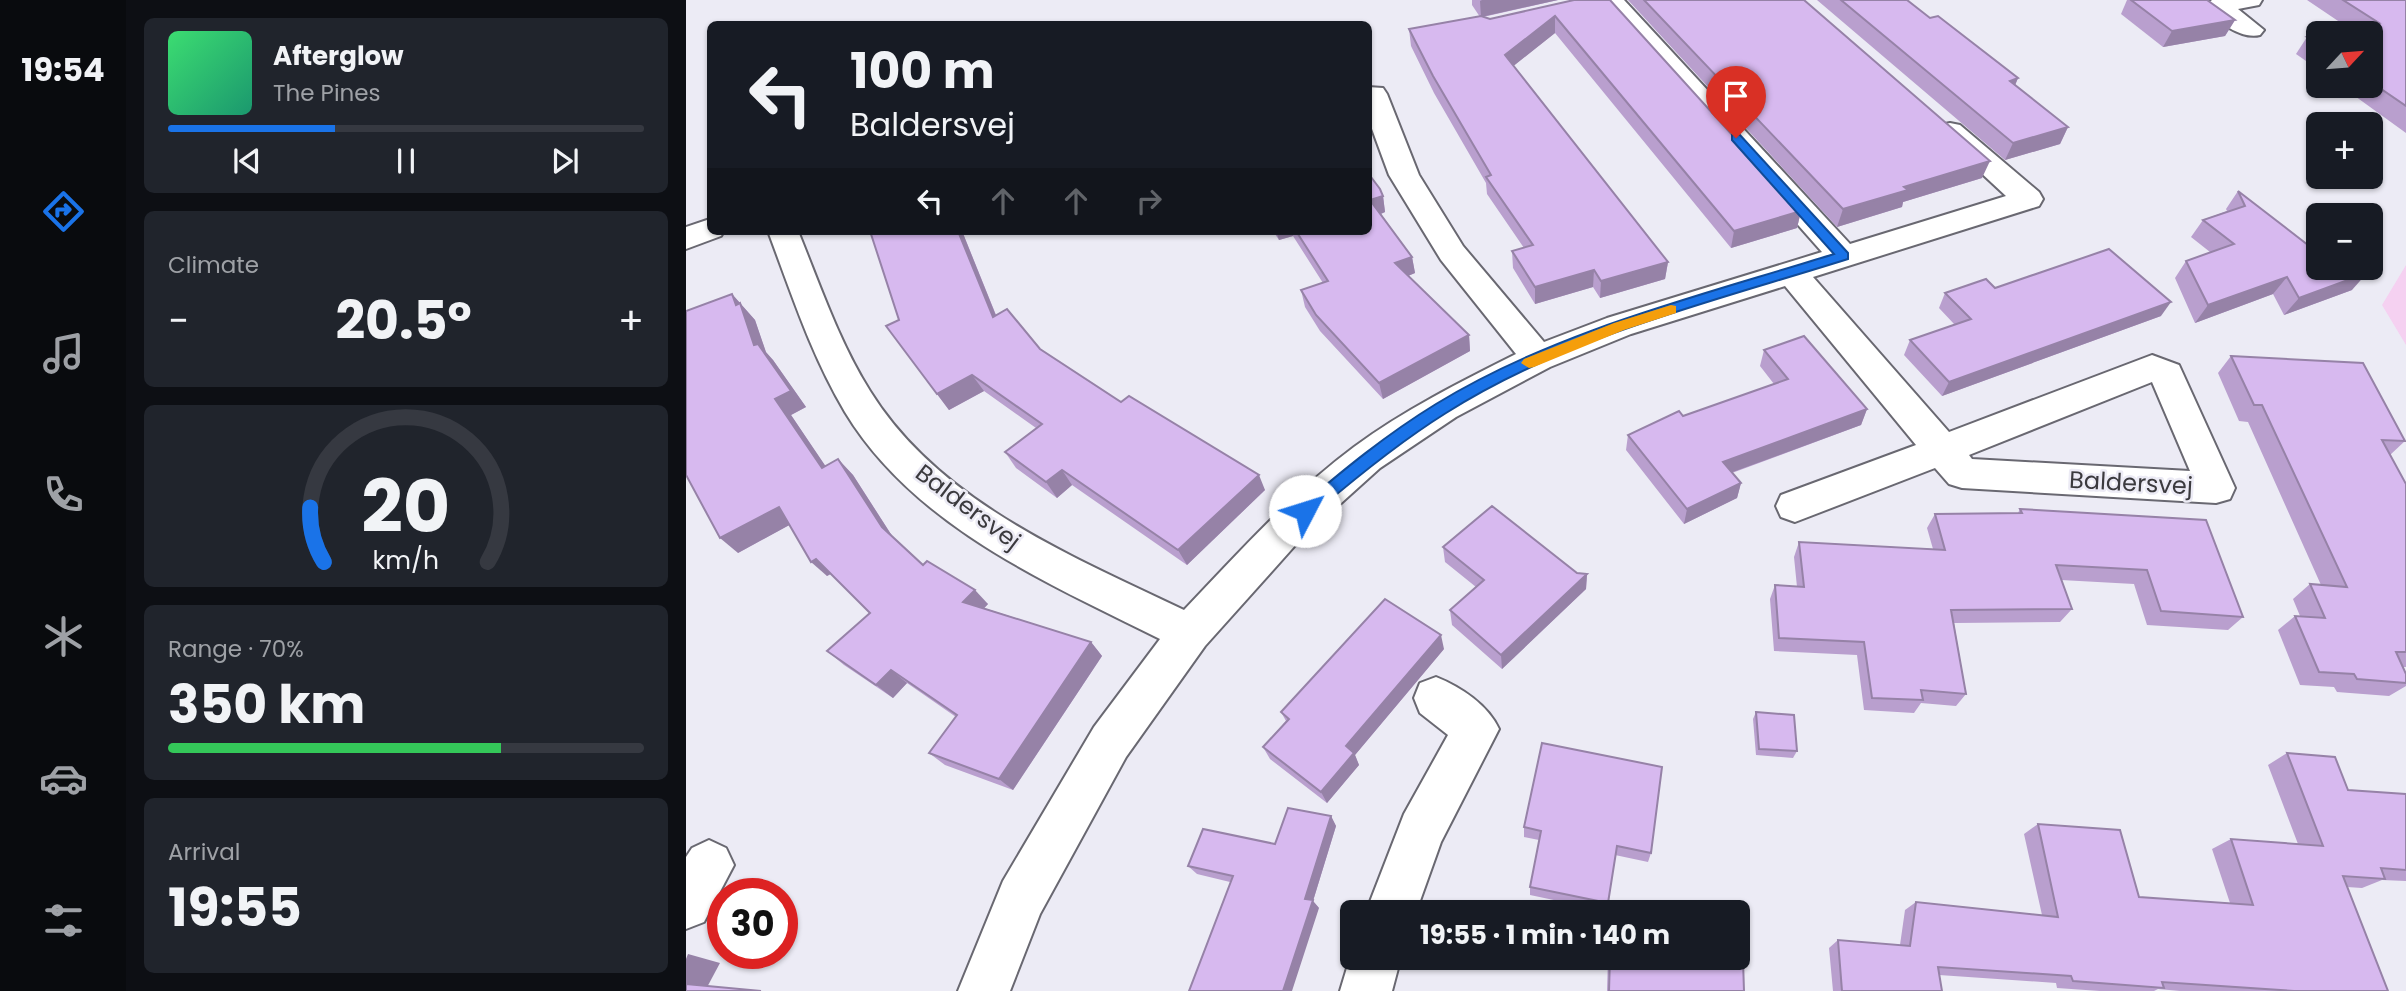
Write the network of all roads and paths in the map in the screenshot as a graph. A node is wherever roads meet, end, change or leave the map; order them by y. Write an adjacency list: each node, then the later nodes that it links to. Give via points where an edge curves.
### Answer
1 (2250, 0): 3 (street, via 2217,6)
2 (1601, 1): 9 (street)
3 (2251, 30)
4 (1372, 94): 11 (street, via 1404,175 1452,253)
5 (1924, 108): 9 (street, via 2028,199)
6 (707, 230): 8 (street)
7 (785, 235): 14 (street, Baldersvej, via 845,376 873,423 926,481 1011,544)
8 (686, 239)
9 (1843, 256): 10 (street)
10 (1791, 272): 11 (street, via 1619,326); 12 (street, Baldersvej)
11 (1538, 358): 14 (street, via 1443,407 1367,458 1285,529)
12 (1942, 450): 12 (street, Baldersvej, via 2151,368 2167,374 2216,488 1962,473); 13 (street, Baldersvej)
13 (1795, 506)
14 (1190, 633): 18 (street, via 1110,742 1021,899)
15 (1436, 698): 16 (street, via 1476,729 1421,831)
16 (1395, 900)
17 (1372, 970): 19 (street)
18 (984, 991)
19 (1366, 991)

